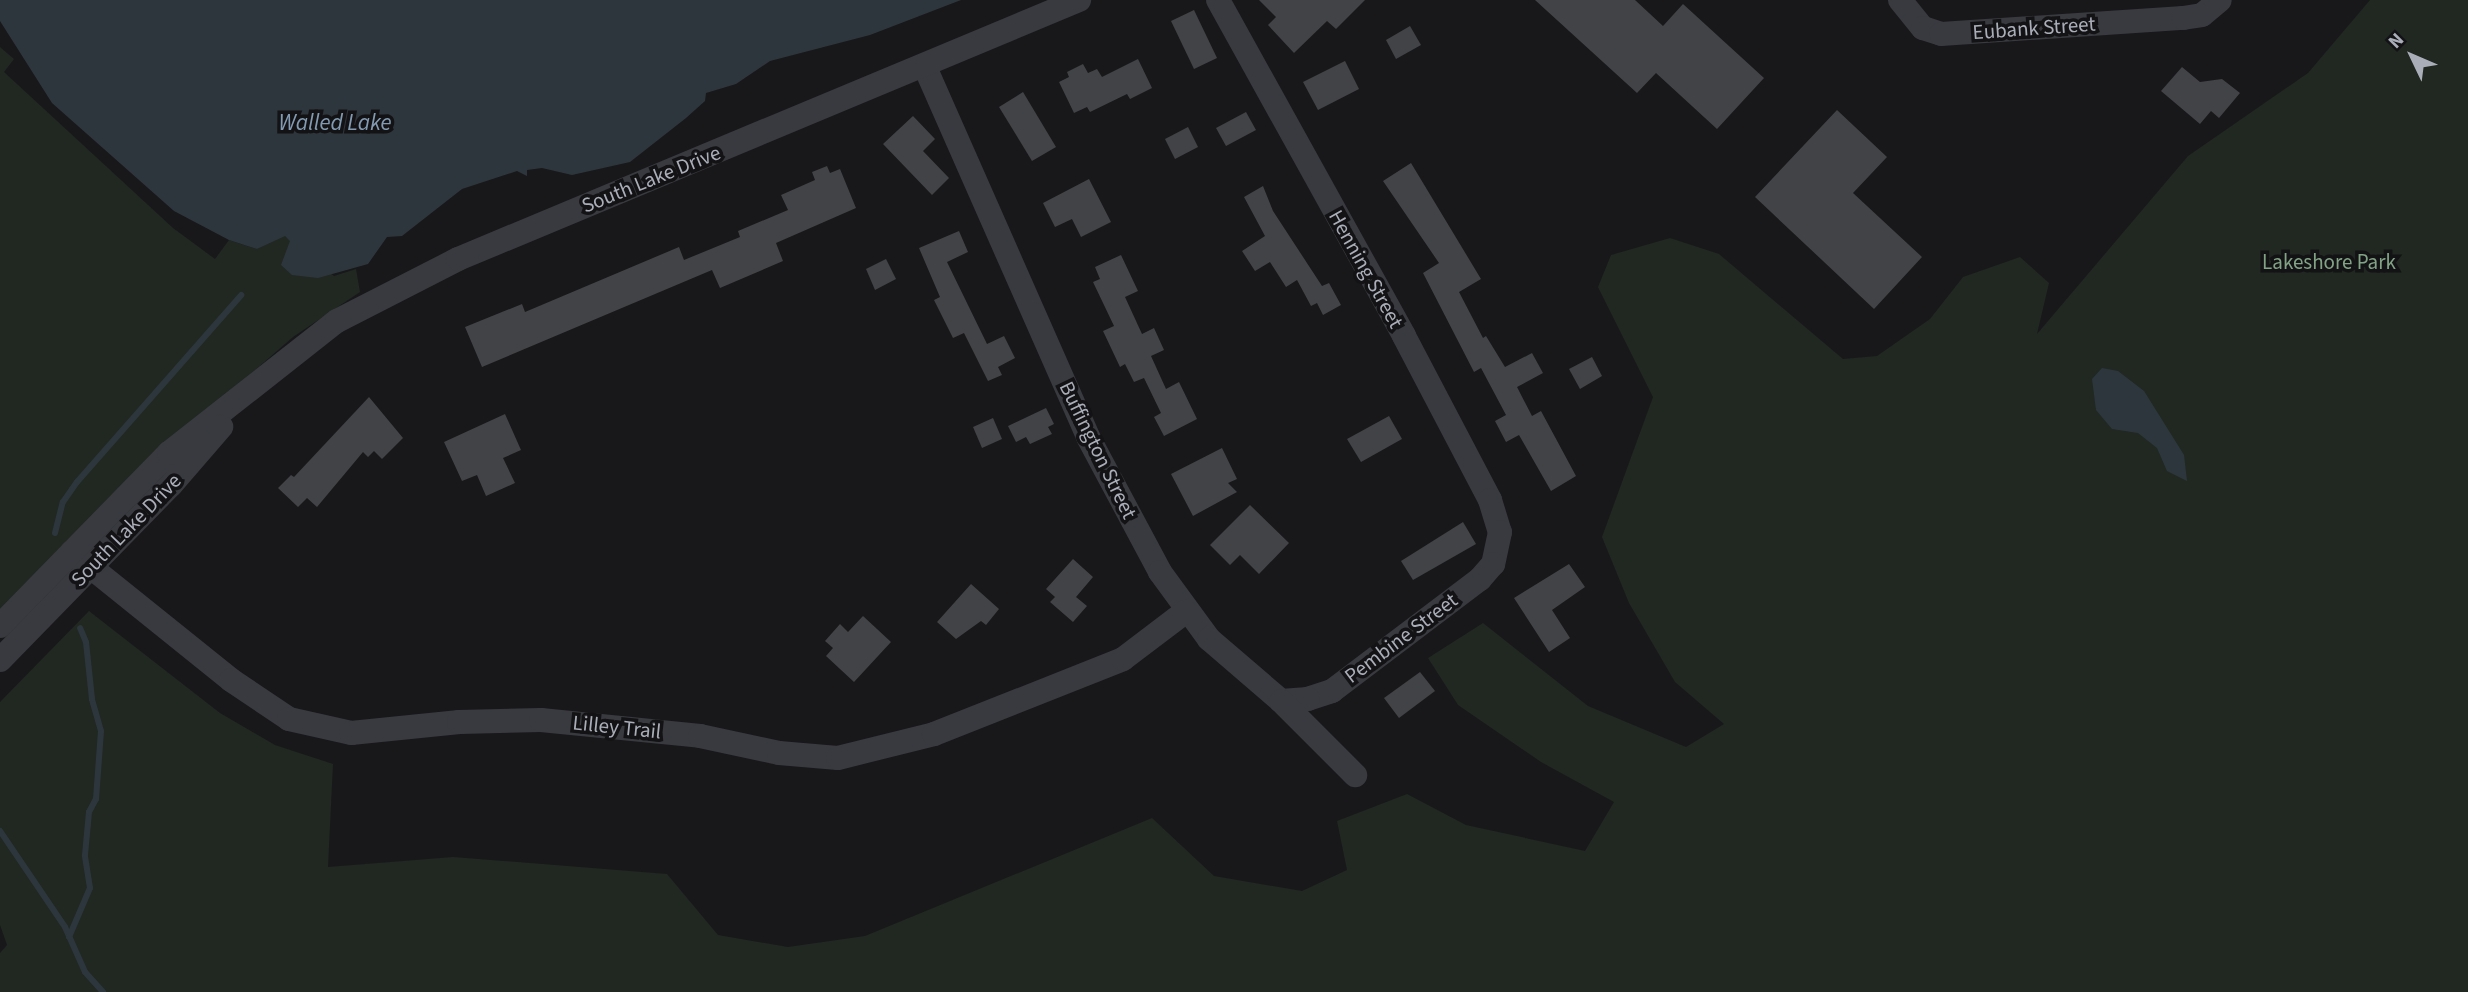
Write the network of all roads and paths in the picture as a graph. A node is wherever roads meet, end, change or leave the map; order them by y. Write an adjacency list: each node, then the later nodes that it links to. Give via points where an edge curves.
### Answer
1 (1079, 0): 5 (street, South Lake Drive)
2 (1218, 0): 6 (street, Henning Street, via 1490,500 1500,532)
3 (1900, 0): 4 (street, Eubank Street, via 1923,28 1941,34 2183,18)
4 (2217, 4)
5 (925, 67): 7 (street, South Lake Drive, via 405,284 337,321 245,395 171,485); 8 (street, Buffington Street, via 1088,437)
6 (1497, 543): 11 (street, Pembine Street, via 1493,564 1480,579 1332,691)
7 (81, 560): 8 (street, Lilley Trail, via 231,680 289,719 351,733 459,722 541,720 700,736 779,753 838,758 934,734 1123,659); 9 (street, South Lake Drive); 10 (street, South Lake Drive)
8 (1185, 612): 11 (street, Buffington Street, via 1241,670)
9 (0, 626)
10 (0, 660)
11 (1281, 701): 12 (street, Buffington Street)
12 (1355, 775)

